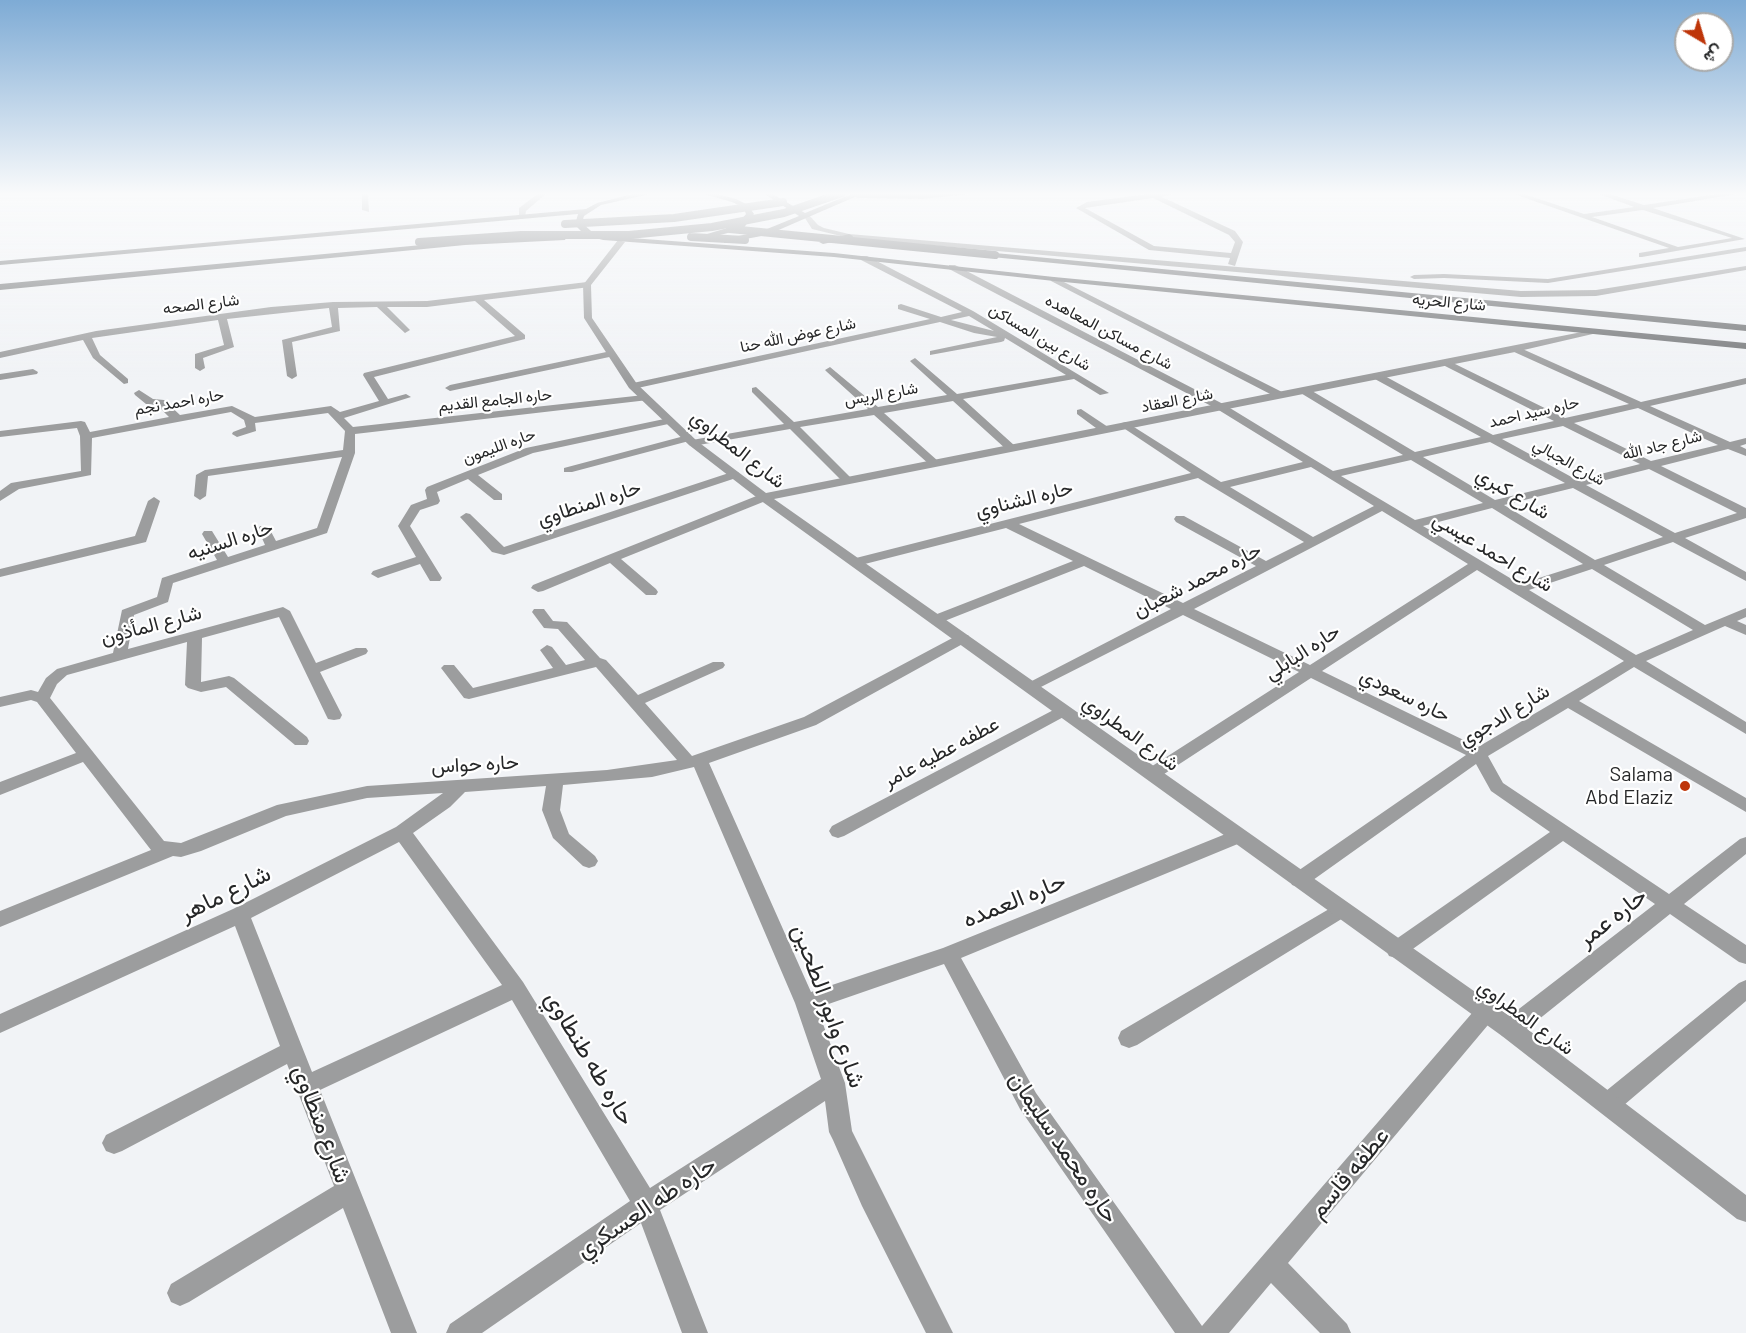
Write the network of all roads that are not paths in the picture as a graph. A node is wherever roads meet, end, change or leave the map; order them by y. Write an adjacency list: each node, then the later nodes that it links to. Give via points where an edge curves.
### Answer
1 (86, 255): 16 (main road)
2 (164, 255): 21 (main road)
3 (273, 255): 26 (main road, bridge)
4 (340, 255): 28 (main road)
5 (611, 255): 27 (street)
6 (836, 255): 15 (main road, شارع الحريه)
7 (911, 255): 43 (main road, bridge)
8 (997, 255): 38 (main road, bridge)
9 (1070, 255): 20 (street, شارع الحريه)
10 (1227, 255): 13 (street)
11 (1644, 255): 14 (street)
12 (1708, 255): 25 (street, via 1548,281)
13 (1235, 256): 20 (street)
14 (1634, 257)
15 (864, 258): 18 (main road, شارع الحريه); 35 (street, شارع بين المساكن)
16 (0, 263)
17 (1601, 263): 25 (street)
18 (952, 267): 24 (main road, شارع الحريه); 72 (street, شارع مساكن المعاهده)
19 (1746, 268): 30 (street, شارع الحريه, via 1596,294)
20 (1229, 269): 29 (street, شارع الحريه)
21 (0, 270)
22 (1413, 277): 23 (street)
23 (1485, 278): 25 (street); 29 (street)
24 (1054, 279): 40 (main road, شارع الحريه); 67 (street)
25 (1512, 279): 30 (street)
26 (0, 280)
27 (587, 285): 31 (street, شارع الصحه); 47 (street, شارع المطراوي, via 588,318)
28 (0, 287)
29 (1489, 291): 30 (street, شارع الحريه)
30 (1521, 294)
31 (477, 298): 32 (street, شارع الصحه); 70 (street, via 522,337 368,375)
32 (379, 304): 33 (street, شارع الصحه); 39 (street)
33 (333, 305): 36 (street, شارع الصحه); 55 (street, via 338,329 287,340)
34 (901, 307): 37 (street)
35 (970, 313): 37 (street, شارع عوض الله حنا); 42 (street, شارع بين المساكن)
36 (222, 316): 41 (street, شارع الصحه); 44 (street)
37 (941, 320): 42 (street); 64 (street, شارع عوض الله حنا)
38 (1746, 328)
39 (405, 330)
40 (1594, 331): 43 (main road, شارع الحريه); 45 (street, شارع العقاد)
41 (86, 336): 48 (street, شارع الصحه); 59 (street, via 96,356)
42 (1008, 336): 46 (street); 56 (street, شارع بين المساكن)
43 (1746, 344)
44 (229, 347): 49 (street); 52 (street, via 198,356)
45 (1515, 349): 51 (street, شارع العقاد); 71 (street)
46 (933, 353)
47 (611, 354): 61 (street); 64 (street, شارع المطراوي)
48 (0, 355)
49 (234, 361)
50 (915, 361): 69 (street)
51 (1446, 363): 57 (street, شارع العقاد); 79 (street)
52 (200, 368)
53 (830, 369): 73 (street)
54 (33, 372): 58 (street)
55 (292, 376)
56 (1075, 376): 66 (street, شارع بين المساكن); 69 (street, شارع الريس)
57 (1377, 376): 63 (street, شارع العقاد); 87 (street, شارع الجبالي)
58 (0, 377)
59 (124, 381)
60 (1746, 381): 71 (street, حاره سيد احمد)
61 (450, 388)
62 (756, 390): 80 (street)
63 (1303, 390): 67 (street, شارع العقاد); 94 (street, شارع كبري)
64 (638, 392): 78 (street, شارع المطراوي); 83 (street, حاره الجامع القديم)
65 (139, 393): 76 (street, via 150,402 160,402)
66 (1104, 393)
67 (1280, 394): 72 (street, شارع العقاد)
68 (406, 397): 70 (street)
69 (954, 397): 73 (street, شارع الريس); 91 (street)
70 (385, 403): 75 (street)
71 (1640, 405): 79 (street, حاره سيد احمد); 90 (street)
72 (1221, 407): 81 (street, شارع العقاد); 96 (street, شارع احمد عيسي)
73 (874, 410): 80 (street, شارع الريس); 95 (street)
74 (1081, 412): 82 (street)
75 (338, 416): 77 (street, حاره احمد نجم, via 327,409); 83 (street)
76 (177, 419): 77 (street, حاره احمد نجم, via 232,409); 86 (street, حاره احمد نجم)
77 (249, 420): 85 (street, via 252,429)
78 (669, 421): 88 (street, شارع المطراوي); 99 (street, حاره الليمون, via 540,447)
79 (1565, 422): 87 (street, حاره سيد احمد); 97 (street)
80 (791, 425): 88 (street, شارع الريس); 103 (street)
81 (1126, 425): 82 (street, شارع العقاد); 100 (street)
82 (1104, 429): 91 (street, شارع العقاد)
83 (350, 431): 92 (street)
84 (0, 434): 86 (street, via 81,424)
85 (237, 434)
86 (86, 436): 107 (street, via 86,474 18,485)
87 (1492, 439): 94 (street, حاره سيد احمد); 104 (street, شارع الجبالي)
88 (690, 441): 98 (street, شارع الريس); 101 (street, شارع المطراوي)
89 (1746, 441): 90 (street, شارع جاد الله)
90 (1729, 445): 93 (street); 97 (street, شارع جاد الله)
91 (1011, 448): 95 (street, شارع العقاد)
92 (349, 453): 106 (street, via 205,473); 122 (street, حاره السنيه, via 326,527)
93 (1746, 453)
94 (1414, 456): 102 (street, حاره سيد احمد); 111 (street, شارع كبري)
95 (934, 463): 103 (street, شارع العقاد)
96 (1311, 464): 102 (street, شارع احمد عيسي); 105 (street)
97 (1651, 465): 104 (street, شارع جاد الله); 113 (street)
98 (568, 470)
99 (469, 474): 108 (street); 124 (street, حاره الليمون, via 431,490 434,501 415,508 405,524)
100 (1200, 474): 105 (street); 116 (street, حاره الشناوي)
101 (735, 475): 109 (street, شارع المطراوي); 114 (street, حاره المنطاوي, via 504,551)
102 (1329, 475): 112 (street, شارع احمد عيسي)
103 (847, 480): 109 (street, شارع العقاد)
104 (1576, 484): 111 (street, شارع جاد الله); 120 (street, شارع الجبالي)
105 (1219, 486): 121 (street)
106 (200, 496)
107 (0, 497)
108 (498, 497)
109 (764, 497): 123 (street, شارع العقاد); 127 (street, شارع المطراوي)
110 (154, 501): 131 (street, via 141,539)
111 (1494, 504): 117 (street, شارع جاد الله); 128 (street, شارع كبري)
112 (1381, 507): 117 (street, شارع احمد عيسي); 121 (street, حاره محمد شعبان)
113 (1746, 514): 120 (street)
114 (466, 517)
115 (1180, 519): 130 (street)
116 (1009, 524): 125 (street, حاره سعودي); 127 (street, حاره الشناوي)
117 (1411, 525): 129 (street, شارع احمد عيسي)
118 (264, 529): 122 (street)
119 (208, 534): 126 (street)
120 (1674, 538): 128 (street); 133 (street, شارع الجبالي)
121 (1313, 542): 130 (street, حاره محمد شعبان)
122 (272, 547): 126 (street, حاره السنيه)
123 (612, 558): 135 (street, شارع العقاد); 137 (street)
124 (423, 559): 132 (street); 134 (street, حاره الليمون)
125 (1084, 561): 138 (street, حاره سعودي); 141 (street)
126 (225, 562): 149 (street, حاره السنيه, via 167,581 163,599 127,613)
127 (857, 562): 141 (street, شارع المطراوي)
128 (1593, 564): 136 (street); 143 (street, شارع كبري)
129 (1476, 565): 136 (street, شارع احمد عيسي); 156 (street, حاره البابلي)
130 (1266, 566): 138 (street, حاره محمد شعبان)
131 (0, 573)
132 (378, 574)
133 (1746, 577)
134 (435, 578)
135 (538, 588)
136 (1516, 590): 150 (street, شارع احمد عيسي)
137 (651, 592)
138 (1183, 609): 156 (street, حاره سعودي); 157 (street, حاره محمد شعبان)
139 (539, 612): 151 (street, شارع وابور الطحين, via 549,625 562,625)
140 (1746, 612): 142 (street, شارع الدجوي)
141 (937, 619): 146 (street, شارع المطراوي)
142 (1725, 621): 143 (street, شارع الدجوي); 144 (street)
143 (1703, 630): 150 (street, شارع الدجوي)
144 (1746, 631)
145 (195, 635): 149 (street, شارع المأذون); 154 (street, شارع المأذون, via 283,611); 165 (street, via 193,685 229,681)
146 (963, 638): 157 (street, شارع المطراوي); 168 (street, حاره حواس, via 810,721)
147 (547, 650): 155 (street)
148 (361, 651): 154 (street)
149 (120, 656): 158 (street, شارع المأذون, via 62,672 51,681)
150 (1634, 661): 159 (street, شارع الدجوي); 164 (street, شارع احمد عيسي)
151 (595, 662): 155 (street); 161 (street, شارع وابور الطحين, via 601,663)
152 (718, 665): 161 (street)
153 (450, 668): 155 (street, via 469,694)
154 (313, 669): 163 (street)
155 (563, 671)
156 (1310, 672): 166 (street, حاره سعودي); 169 (street, حاره البابلي)
157 (1031, 687): 162 (street, شارع المطراوي)
158 (42, 698): 160 (street, via 31,695); 167 (street)
159 (1568, 701): 166 (street, شارع الدجوي); 173 (street)
160 (0, 702)
161 (635, 702): 168 (street, شارع وابور الطحين)
162 (1063, 710): 169 (street, شارع المطراوي); 174 (street, عطفه عطيه عامر)
163 (334, 715)
164 (1746, 729)
165 (301, 741)
166 (1479, 754): 176 (street, via 1497,787); 181 (street, شارع الدجوي)
167 (86, 755): 172 (street); 179 (street, via 159,847)
168 (694, 762): 170 (street, حاره حواس, via 652,771); 191 (street, شارع وابور الطحين)
169 (1152, 774): 177 (street, شارع المطراوي)
170 (555, 780): 171 (street, حاره حواس); 180 (street, via 551,810 562,838)
171 (460, 786): 175 (street, شارع ماهر, via 438,808); 179 (street, حاره حواس, via 367,792 321,800 283,810 195,846)
172 (0, 789)
173 (1746, 806)
174 (838, 831)
175 (402, 832): 184 (street, شارع ماهر); 189 (street, حاره طه طنطاوي)
176 (1562, 832): 182 (street); 186 (street)
177 (1239, 836): 181 (street, شارع المطراوي); 187 (street, حاره العمده)
178 (1746, 844): 182 (street, حاره عمر)
179 (169, 850): 185 (street, حاره حواس)
180 (589, 861)
181 (1299, 880): 183 (street, شارع المطراوي)
182 (1669, 905): 188 (street); 194 (street, حاره عمر)
183 (1341, 910): 186 (street, شارع المطراوي); 195 (street)
184 (240, 915): 193 (street, شارع ماهر); 196 (street, شارع منطاوي)
185 (0, 919)
186 (1396, 950): 192 (street, شارع المطراوي)
187 (949, 954): 191 (street, حاره العمده); 210 (street, حاره محمد سليمان, via 1028,1101)
188 (1746, 956)
189 (516, 988): 198 (street); 202 (street, حاره طه طنطاوي)
190 (1746, 989): 199 (street)
191 (805, 1003): 197 (street, شارع وابور الطحين)
192 (1486, 1012): 194 (street, شارع المطراوي); 204 (street, عطفه قاسم)
193 (0, 1024)
194 (1510, 1029): 199 (street, شارع المطراوي)
195 (1129, 1038)
196 (293, 1050): 198 (street, شارع منطاوي); 200 (street)
197 (834, 1083): 202 (street, حاره طه العسكري); 209 (street, شارع وابور الطحين, via 841,1132)
198 (307, 1085): 201 (street, شارع منطاوي)
199 (1609, 1103): 203 (street, شارع المطراوي)
200 (114, 1143)
201 (348, 1191): 205 (street); 206 (street, شارع منطاوي)
202 (646, 1204): 207 (street, حاره طه العسكري); 208 (street, حاره طه طنطاوي)
203 (1746, 1210)
204 (1271, 1264): 211 (street, عطفه قاسم); 212 (street)
205 (180, 1293)
206 (404, 1333)
207 (459, 1333)
208 (695, 1333)
209 (940, 1333)
210 (1191, 1333)
211 (1212, 1333)
212 (1338, 1333)

